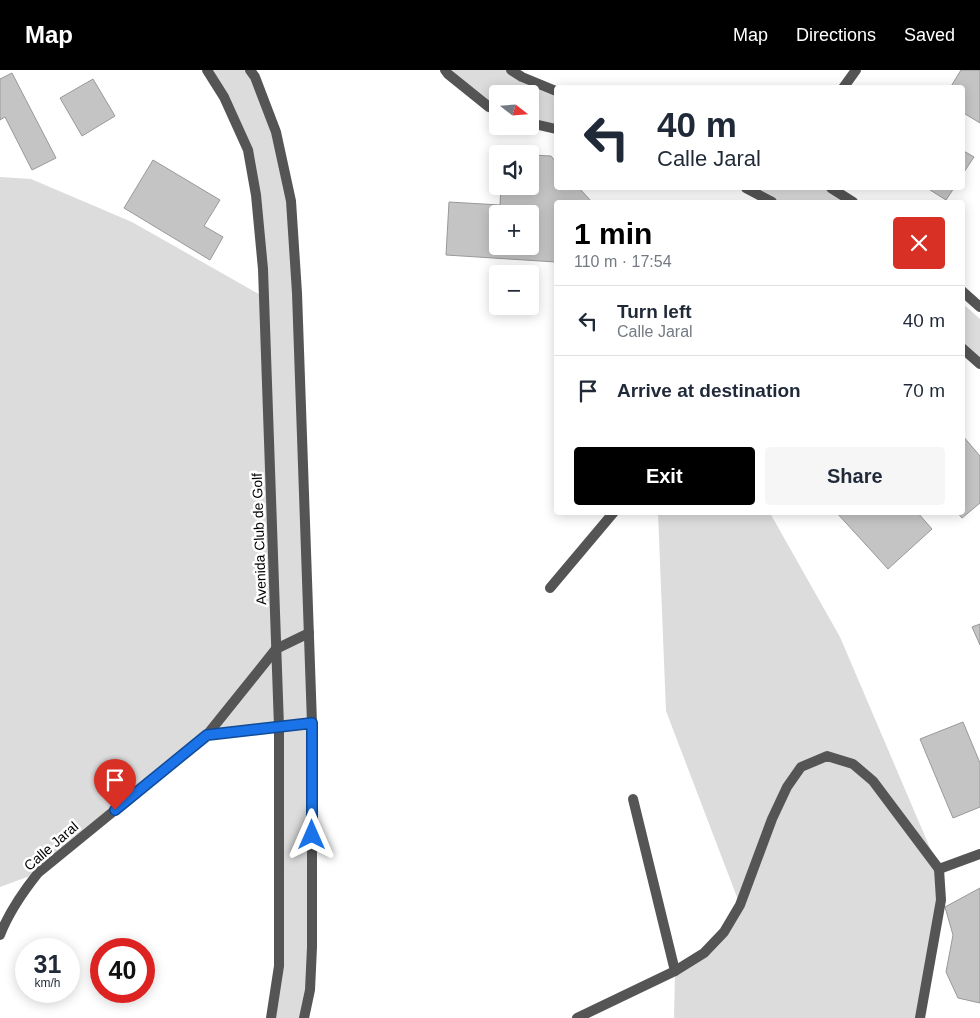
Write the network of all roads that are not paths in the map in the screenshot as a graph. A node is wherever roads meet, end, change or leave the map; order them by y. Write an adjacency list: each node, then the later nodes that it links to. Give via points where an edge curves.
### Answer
1 (207, 70): 22 (street, Avenida Club de Golf, via 224,97 248,150 256,196 263,269)
2 (250, 70): 21 (street, via 276,132 291,201)
3 (446, 70): 8 (street)
4 (511, 70): 7 (street)
5 (856, 70): 6 (street)
6 (846, 85)
7 (554, 90)
8 (489, 107)
9 (539, 125): 10 (street)
10 (554, 129)
11 (750, 190): 13 (street)
12 (833, 190): 14 (street)
13 (768, 200)
14 (850, 200)
15 (965, 294): 16 (street)
16 (980, 307)
17 (965, 351): 18 (street)
18 (980, 364)
19 (611, 515): 20 (street)
20 (550, 588)
21 (309, 632): 22 (street, Calle Jaral); 23 (street)
22 (276, 649): 24 (street, Avenida Club de Golf); 25 (street, Calle Jaral)
23 (312, 723): 24 (street); 32 (street, via 312,947 310,990)
24 (279, 727): 25 (street); 31 (street, Avenida Club de Golf, via 278,966)
25 (207, 735): 29 (street, Calle Jaral, via 38,873 7,918)
26 (633, 798): 30 (street)
27 (980, 854): 28 (street)
28 (939, 869): 30 (street, via 873,781 853,764 827,756 801,767 787,787 740,905 724,932 704,953); 34 (street, via 941,900)
29 (0, 935)
30 (675, 971): 33 (street)
31 (271, 1018)
32 (304, 1018)
33 (577, 1018)
34 (920, 1018)

